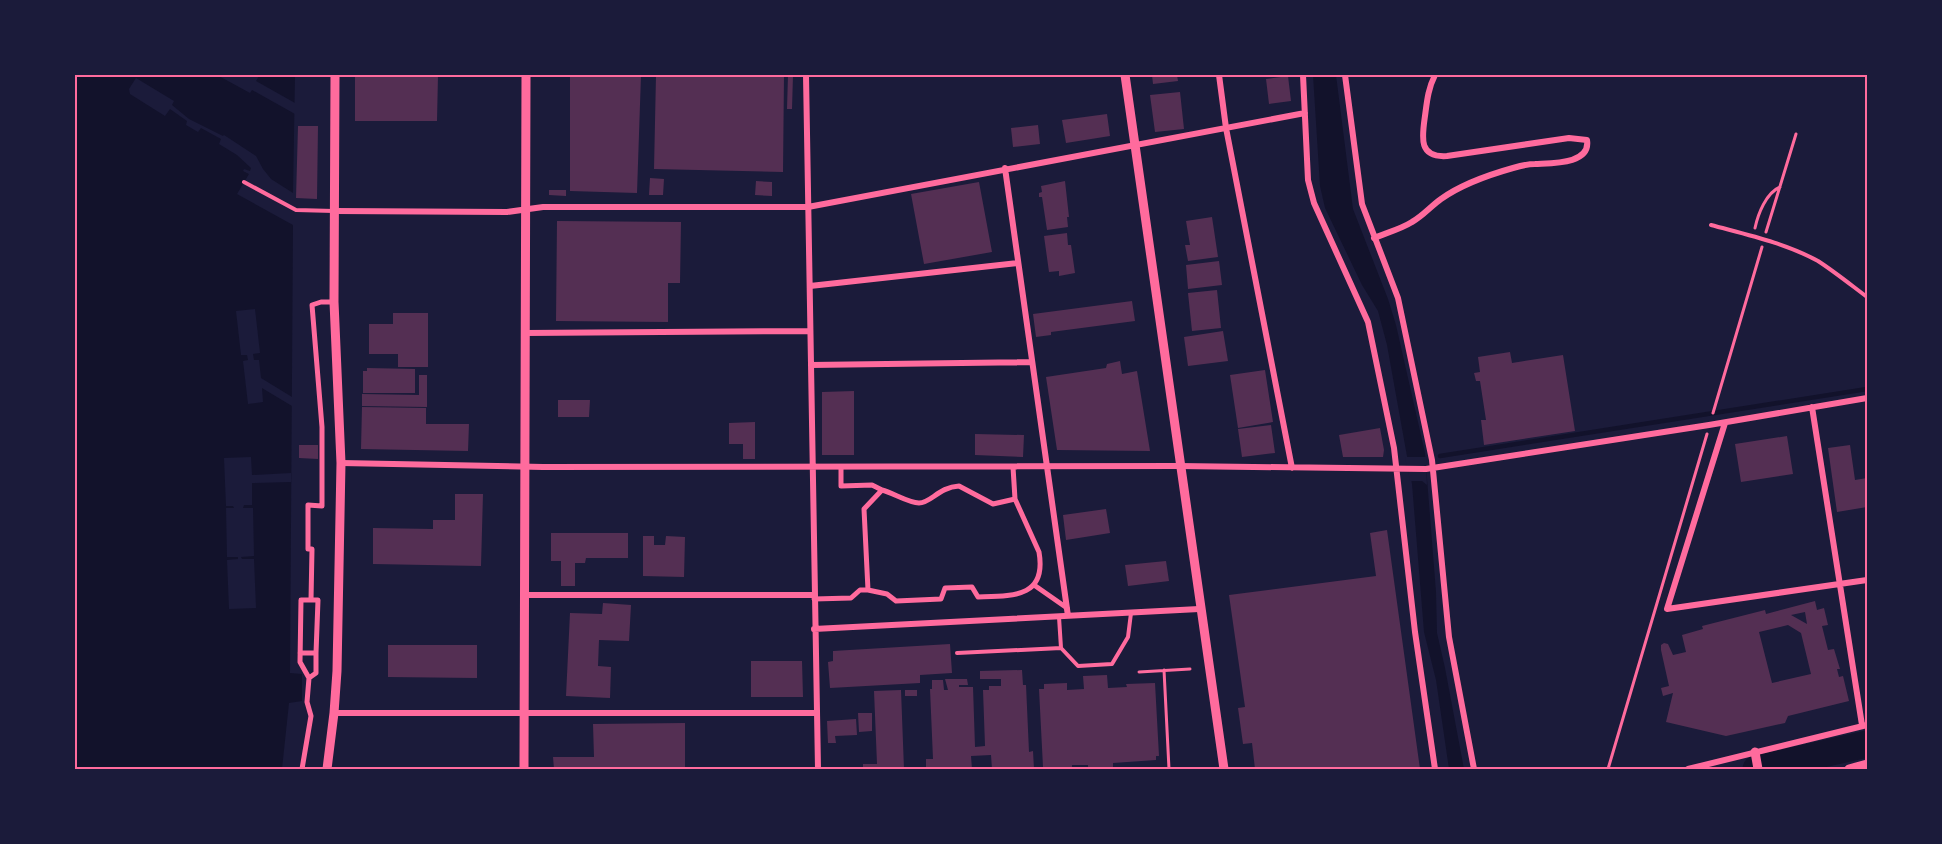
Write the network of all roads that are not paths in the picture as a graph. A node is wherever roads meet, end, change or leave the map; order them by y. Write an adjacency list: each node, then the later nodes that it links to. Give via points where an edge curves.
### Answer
1 (335, 75): 16 (street)
2 (526, 75): 15 (street)
3 (806, 75): 14 (street)
4 (1125, 75): 11 (street)
5 (1219, 75): 10 (street)
6 (1303, 75): 9 (street)
7 (1345, 75): 18 (street, via 1362,204)
8 (1435, 75): 18 (street, via 1428,90 1422,134 1425,148 1432,154 1440,157 1569,138 1582,138 1588,144 1574,160 1522,166 1466,184 1412,222)
9 (1305, 113): 10 (street); 39 (street, via 1308,180 1314,203 1368,322)
10 (1226, 128): 11 (street); 37 (street)
11 (1135, 144): 12 (street); 33 (street)
12 (1005, 168): 14 (street); 19 (street)
13 (244, 182): 16 (lane, via 296,210)
14 (808, 207): 15 (street); 20 (street)
15 (525, 209): 16 (street); 24 (street)
16 (335, 211): 22 (street)
17 (1712, 225): 21 (lane, via 1781,245 1818,262)
18 (1374, 238): 38 (street, via 1398,298)
19 (1018, 263): 20 (street); 25 (street)
20 (810, 286): 23 (street)
21 (1867, 297)
22 (334, 302): 30 (street); 48 (street, via 312,305 322,427 322,506 308,506)
23 (810, 331): 24 (street); 26 (street)
24 (525, 333): 31 (street)
25 (1032, 362): 26 (street); 36 (street)
26 (811, 365): 32 (street)
27 (1867, 398): 28 (street)
28 (1812, 407): 29 (street); 43 (street)
29 (1725, 423): 38 (street); 43 (street, via 1667,609)
30 (341, 463): 31 (street); 60 (street)
31 (525, 466): 32 (street); 46 (street)
32 (812, 466): 34 (street); 47 (street)
33 (1179, 466): 36 (street); 37 (street); 50 (street)
34 (841, 467): 35 (street); 40 (street, via 841,486 872,485)
35 (1013, 467): 36 (street); 41 (street)
36 (1047, 467): 49 (street)
37 (1292, 468): 39 (street)
38 (1429, 469): 39 (street); 73 (street, via 1449,637)
39 (1397, 470): 72 (street)
40 (882, 490): 41 (street, via 915,503 926,502 939,491 959,486 993,504); 45 (street, via 864,509)
41 (1015, 500): 44 (street, via 1039,552 1041,569)
42 (1867, 580): 43 (street)
43 (1840, 584): 63 (street)
44 (1034, 585): 45 (street, via 1012,596 978,597 972,587 945,588 941,599 896,601 880,591); 49 (street)
45 (868, 590): 47 (street, via 860,590 851,598)
46 (524, 595): 47 (street); 62 (street)
47 (814, 597): 54 (street)
48 (311, 600): 56 (street, via 301,600); 57 (street, via 318,600)
49 (1067, 608): 53 (street)
50 (1199, 609): 51 (street); 71 (street)
51 (1131, 613): 53 (street); 55 (lane, via 1128,637 1112,664 1078,666)
52 (1059, 616): 53 (street); 54 (street); 55 (lane)
53 (1068, 616)
54 (814, 629): 61 (street)
55 (1061, 648): 58 (lane)
56 (300, 653): 57 (street); 59 (street, via 300,662)
57 (316, 653): 59 (street, via 316,673)
58 (957, 653)
59 (309, 678): 67 (street, via 307,702 311,716)
60 (334, 713): 62 (street); 68 (street)
61 (817, 713): 62 (street); 70 (street)
62 (524, 714): 69 (street)
63 (1865, 725): 64 (street)
64 (1755, 752): 66 (street); 74 (street)
65 (1867, 764): 75 (street)
66 (1758, 766)
67 (302, 769)
68 (327, 769)
69 (524, 769)
70 (818, 769)
71 (1224, 769)
72 (1435, 769)
73 (1474, 769)
74 (1688, 769)
75 (1849, 769)

